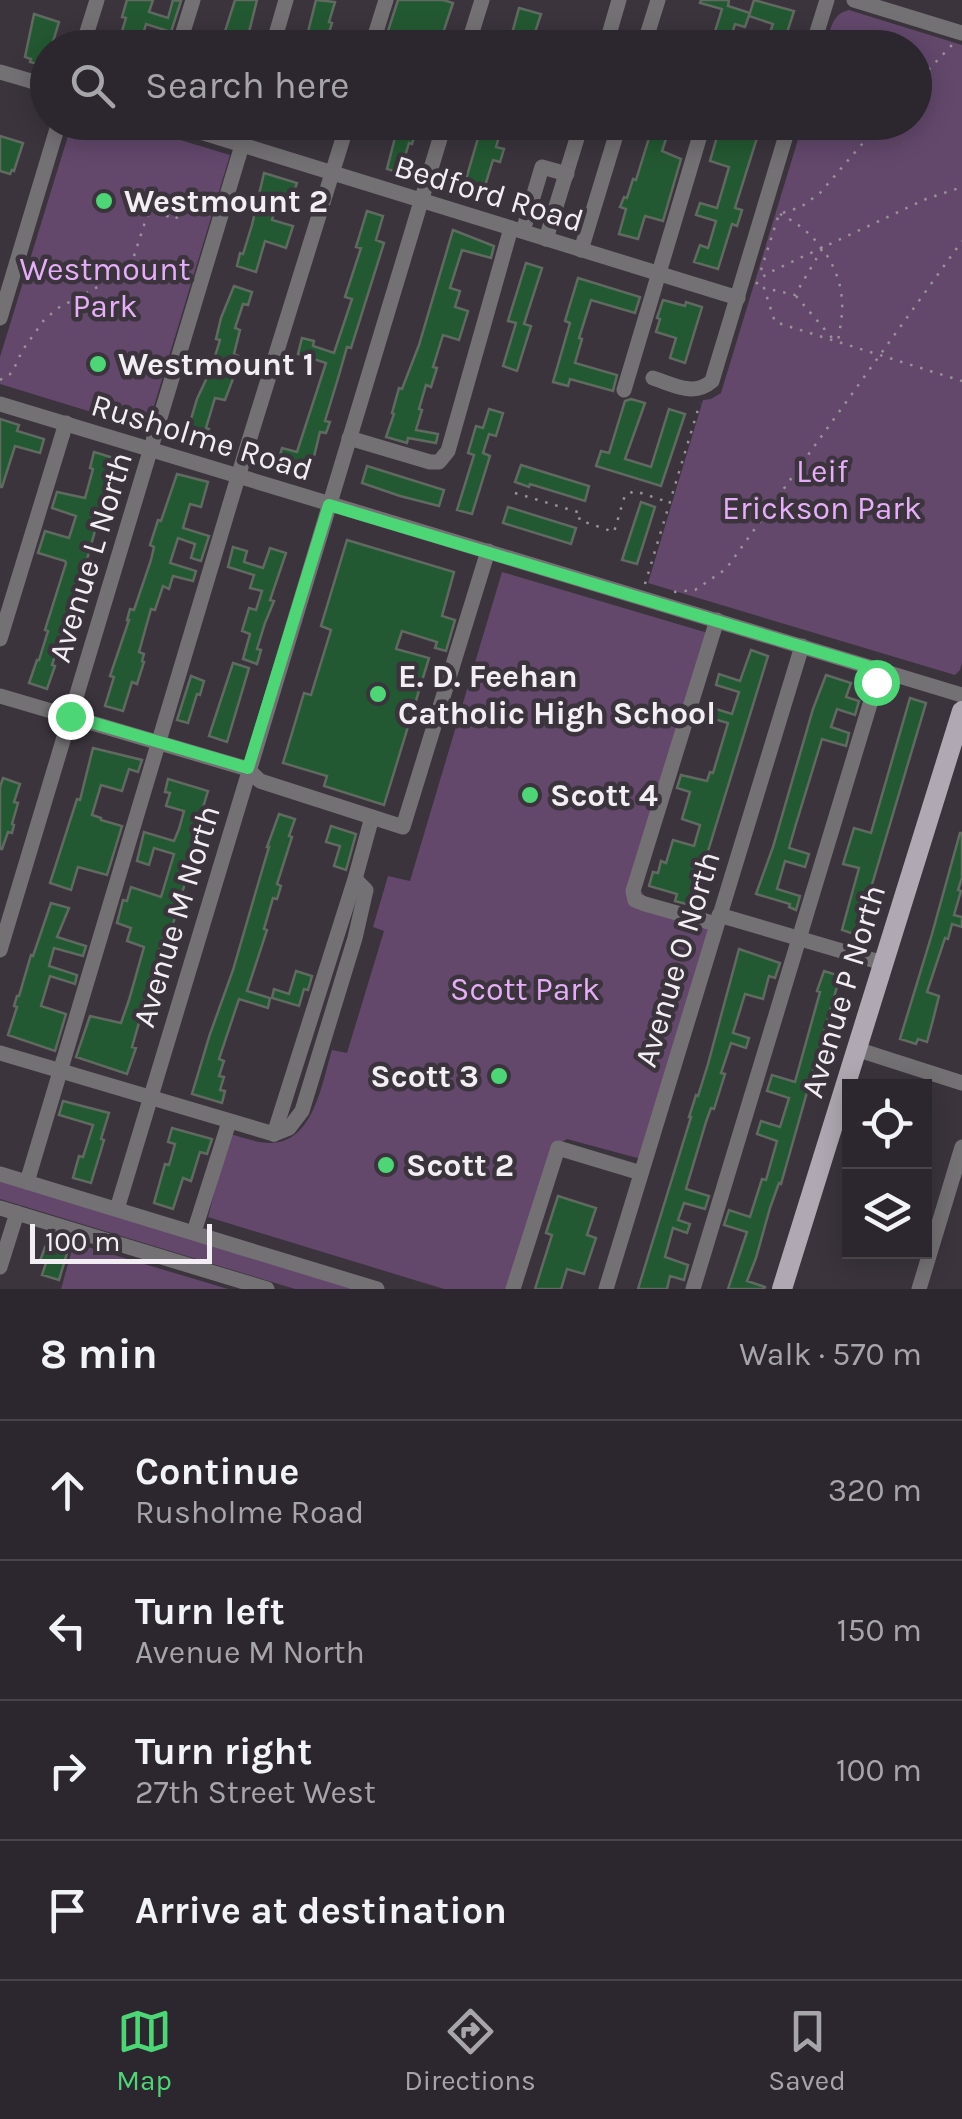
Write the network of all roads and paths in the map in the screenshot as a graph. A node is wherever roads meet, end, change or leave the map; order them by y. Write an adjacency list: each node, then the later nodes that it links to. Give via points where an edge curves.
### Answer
1 (97, 0): 10 (street)
2 (193, 0): 11 (street)
3 (286, 0): 12 (street)
4 (386, 0): 13 (street)
5 (482, 0): 14 (street)
6 (619, 0): 15 (street)
7 (658, 0): 16 (street)
8 (827, 0): 17 (street)
9 (854, 0): 18 (street)
10 (88, 30)
11 (184, 30)
12 (277, 30)
13 (377, 30)
14 (473, 30)
15 (610, 30)
16 (648, 30)
17 (818, 30)
18 (962, 36): 19 (path)
19 (932, 66)
20 (0, 72): 21 (street)
21 (30, 81)
22 (54, 140): 49 (street)
23 (226, 140): 32 (street, Bedford Road)
24 (244, 140): 32 (street, Avenue L North)
25 (343, 140): 33 (street)
26 (440, 140): 37 (street, Avenue M North)
27 (577, 140): 34 (street)
28 (615, 140): 43 (street)
29 (698, 140): 44 (street)
30 (785, 140): 48 (street)
31 (866, 140): 38 (path, via 820,193)
32 (242, 145): 33 (street, Bedford Road); 60 (street, Avenue L North)
33 (333, 172): 37 (street, Bedford Road); 61 (street)
34 (567, 174): 39 (street, via 542,167); 40 (street)
35 (962, 188): 42 (path)
36 (218, 194): 53 (path, via 192,200 176,218 147,216 124,274 58,308)
37 (421, 201): 39 (street, Bedford Road); 59 (street, Avenue M North)
38 (779, 214): 42 (path, via 799,223); 45 (path)
39 (517, 230): 40 (street, Bedford Road); 59 (street, via 448,452 430,462)
40 (546, 239): 43 (street, Bedford Road)
41 (962, 241): 51 (path)
42 (822, 248): 45 (path); 47 (path); 50 (path, via 842,299)
43 (581, 250): 44 (street, Bedford Road)
44 (657, 273): 48 (street, Bedford Road); 56 (street)
45 (756, 285): 46 (path)
46 (764, 288): 47 (path); 50 (path, via 774,322)
47 (795, 295): 50 (path)
48 (738, 298): 55 (street)
49 (0, 318)
50 (836, 342): 51 (path)
51 (880, 355): 54 (path); 67 (path, via 726,569 695,590)
52 (653, 378): 55 (street, via 693,391)
53 (0, 380)
54 (962, 381)
55 (704, 387): 63 (path)
56 (624, 390)
57 (0, 404): 58 (street, Rusholme Road)
58 (66, 423): 60 (street, Rusholme Road); 69 (street)
59 (350, 438): 64 (street, Avenue M North)
60 (151, 450): 61 (street, Rusholme Road); 75 (street, Avenue L North)
61 (238, 477): 64 (street, Rusholme Road); 76 (street)
62 (515, 493): 63 (path, via 581,513 579,520 614,532 625,496 634,491)
63 (670, 502): 66 (path)
64 (329, 505): 65 (street, Rusholme Road); 77 (street, Avenue M North)
65 (488, 551): 68 (street, Rusholme Road); 78 (street, via 404,828)
66 (644, 584)
67 (672, 592)
68 (717, 620): 70 (street, Rusholme Road); 79 (street, via 633,892 645,904)
69 (0, 639)
70 (802, 646): 71 (street, Rusholme Road); 79 (street, Avenue O North)
71 (880, 670): 73 (street, Rusholme Road); 80 (street)
72 (0, 696): 75 (street)
73 (962, 696)
74 (962, 711): 82 (main road, Avenue P North)
75 (70, 716): 76 (street); 81 (street, Avenue L North)
76 (158, 742): 77 (street); 85 (street)
77 (248, 768): 78 (street, via 260,781); 87 (street, Avenue M North)
78 (372, 817): 88 (street, via 274,1134)
79 (718, 920): 80 (street); 90 (street, Avenue O North)
80 (798, 939): 82 (street); 102 (street)
81 (0, 950)
82 (883, 963): 83 (main road, Avenue P North)
83 (856, 1049): 86 (street); 103 (main road, Avenue P North)
84 (0, 1053): 85 (street)
85 (60, 1071): 87 (street); 92 (street)
86 (962, 1083)
87 (150, 1099): 88 (street); 94 (street, Avenue M North)
88 (228, 1122): 96 (street)
89 (962, 1148): 104 (street)
90 (641, 1173): 100 (street, via 558,1148); 101 (street, Avenue O North)
91 (0, 1174): 92 (street)
92 (26, 1182): 94 (street)
93 (0, 1208): 95 (street)
94 (117, 1209): 96 (street)
95 (17, 1213): 97 (street); 98 (street)
96 (194, 1232): 99 (street)
97 (0, 1267)
98 (267, 1289)
99 (377, 1289)
100 (513, 1289)
101 (606, 1289)
102 (692, 1289)
103 (782, 1289)
104 (919, 1289)

